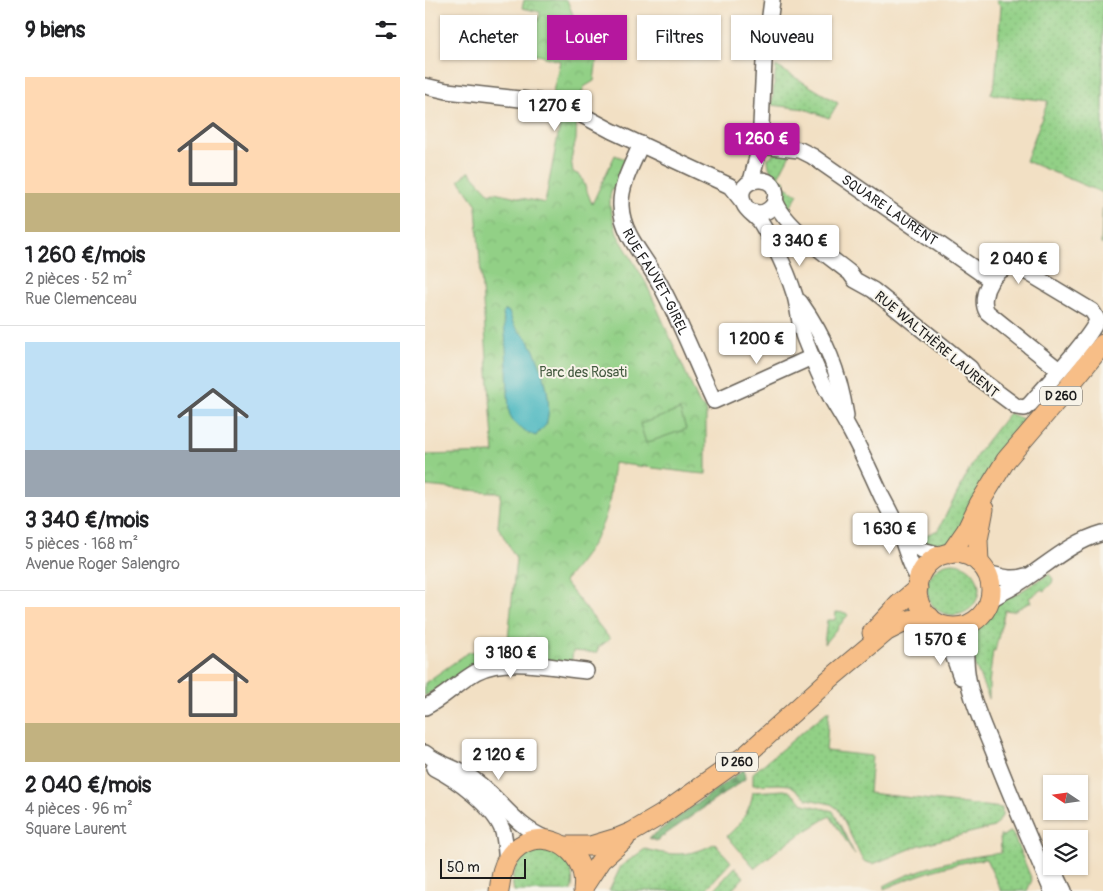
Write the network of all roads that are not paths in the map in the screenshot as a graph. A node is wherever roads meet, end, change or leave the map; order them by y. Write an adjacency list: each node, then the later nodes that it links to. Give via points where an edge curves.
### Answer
1 (772, 0): 6 (street)
2 (425, 86): 3 (street)
3 (447, 90): 4 (street); 5 (street, via 538,101 587,117)
4 (425, 96)
5 (641, 144): 9 (street); 16 (street, RUE FAUVET-GIREL, via 623,189 622,214 633,242 666,295 714,401)
6 (760, 146): 7 (street); 8 (street); 13 (street, SQUARE LAURENT, via 800,150 812,156)
7 (750, 182): 8 (street, via 762,180); 9 (street); 11 (street, via 743,191)
8 (769, 183): 10 (street, via 774,189)
9 (730, 186): 11 (street)
10 (775, 202): 11 (street, via 765,212 758,213); 12 (street, via 772,220); 17 (street, RUE WALTHÈRE LAURENT, via 792,225 851,273 855,280 873,290 1015,406 1028,407)
11 (746, 206): 12 (street, via 758,219)
12 (777, 251): 14 (street)
13 (991, 280): 17 (street, via 984,304 987,312); 17 (street, via 1008,266 1017,266 1095,313 1094,328)
14 (795, 295): 16 (street); 18 (street, via 835,366)
15 (1103, 344): 19 (main road, D 260, via 1011,453)
16 (812, 357): 18 (street)
17 (1059, 370)
18 (847, 425): 20 (street)
19 (988, 488): 22 (main road, D 260, via 965,531); 23 (main road, D 260, via 978,540)
20 (899, 533): 22 (street, via 922,550); 25 (street)
21 (1103, 533): 24 (street, via 1079,542)
22 (945, 554): 23 (main road, via 965,555); 25 (main road, via 927,566)
23 (983, 568): 24 (street, via 1013,579); 26 (main road, via 991,586)
24 (1033, 572): 26 (street)
25 (918, 584): 27 (main road, via 920,603); 30 (main road, D 260)
26 (989, 601): 28 (main road)
27 (932, 619): 28 (main road, via 953,626); 30 (main road, D 260, via 909,620 893,627); 31 (street, via 943,632)
28 (969, 624): 31 (street, via 965,662)
29 (586, 671): 32 (street, via 518,664 496,666 475,673)
30 (831, 678): 37 (main road, D 260, via 746,755)
31 (970, 694): 35 (street)
32 (431, 704): 33 (street)
33 (425, 714)
34 (425, 753): 38 (street, via 473,779 521,825)
35 (999, 765): 39 (street, via 1027,810); 44 (street)
36 (425, 766): 40 (street, via 453,779 492,814 502,830)
37 (633, 832): 38 (main road, D 260, via 598,844); 43 (main road, D 260, via 601,860)
38 (558, 843): 40 (main road, via 537,840 524,844); 43 (main road, via 573,853 579,862)
39 (1043, 845)
40 (507, 860): 42 (main road, via 502,871)
41 (1057, 875): 45 (street)
42 (501, 889)
43 (583, 889)
44 (1052, 891)
45 (1064, 891)

